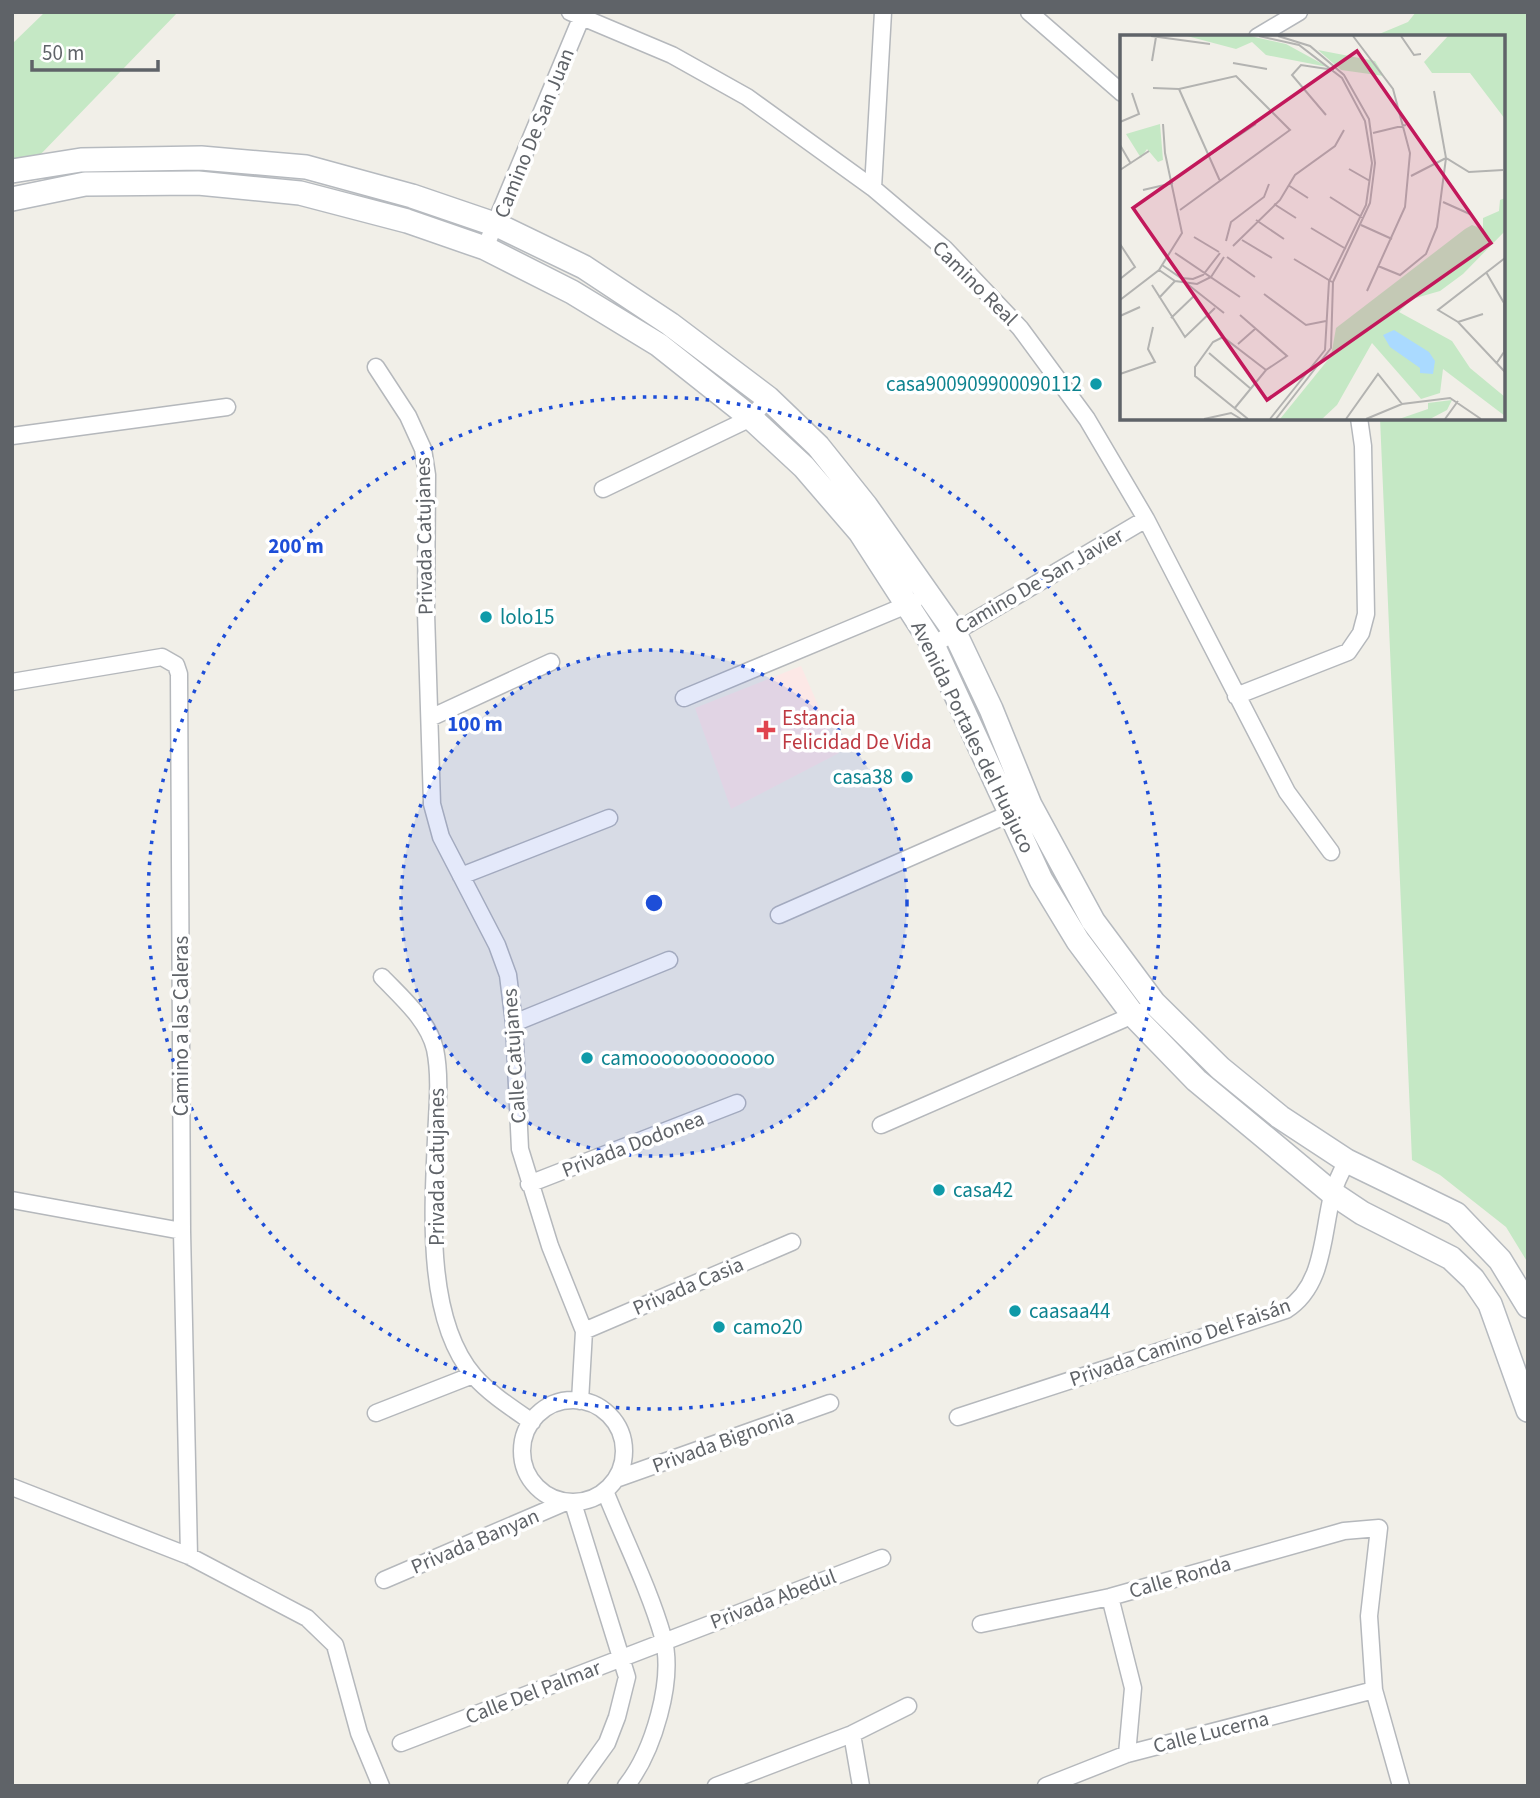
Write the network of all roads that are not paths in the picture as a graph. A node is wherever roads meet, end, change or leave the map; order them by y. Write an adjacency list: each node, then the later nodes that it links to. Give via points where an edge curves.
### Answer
1 (883, 12): 8 (street)
2 (1029, 12): 6 (street)
3 (1299, 12): 5 (street)
4 (576, 14): 8 (street, Camino Real, via 672,55 747,97); 10 (street, Camino De San Juan)
5 (1259, 35)
6 (1120, 91)
7 (18, 170): 9 (street); 10 (street, Avenida Portales del Huajuco, via 81,160 201,158 306,167)
8 (873, 188): 19 (street, Camino Real, via 944,249 1020,328 1087,419)
9 (14, 200): 11 (street, Avenida Portales del Huajuco, via 85,184 198,183 300,193 407,221)
10 (497, 225): 11 (street, Camino De San Juan); 13 (street, Avenida Portales del Huajuco, via 584,267)
11 (485, 248): 15 (street, Avenida Portales del Huajuco, via 572,292 660,345)
12 (376, 366): 27 (street, Privada Catujanes, via 408,416 423,449 427,475)
13 (768, 398): 15 (street); 20 (street, Avenida Portales del Huajuco, via 818,446 866,506)
14 (227, 407): 17 (street)
15 (751, 418): 18 (street); 20 (street, Avenida Portales del Huajuco, via 804,467)
16 (1359, 420): 25 (street, via 1366,614 1361,633 1348,652)
17 (12, 436)
18 (603, 489)
19 (1146, 519): 21 (street, Camino De San Javier); 25 (street, Camino Real)
20 (918, 599): 21 (street, Avenida Portales del Huajuco); 22 (street, Avenida Portales del Huajuco); 26 (street)
21 (954, 631): 22 (street, Camino De San Javier); 28 (street, Avenida Portales del Huajuco, via 991,709)
22 (933, 645): 28 (street, Avenida Portales del Huajuco)
23 (551, 662): 27 (street)
24 (12, 682): 45 (street, Camino a las Caleras, via 162,657 176,665 179,674)
25 (1236, 696): 30 (street, Camino Real, via 1287,792)
26 (684, 698)
27 (430, 718): 31 (street, Calle Catujanes, via 432,804 441,837)
28 (1019, 809): 32 (street); 35 (street, Avenida Portales del Huajuco); 36 (street, Avenida Portales del Huajuco, via 1041,880 1078,941)
29 (609, 818): 31 (street)
30 (1331, 852)
31 (461, 876): 37 (street, Calle Catujanes, via 509,975)
32 (779, 915)
33 (669, 960): 37 (street)
34 (382, 977): 50 (street, Privada Catujanes, via 426,1026 435,1049 438,1093 433,1203 440,1299 457,1349)
35 (1154, 1003): 36 (street); 40 (street, Avenida Portales del Huajuco, via 1220,1068 1280,1117)
36 (1134, 1016): 39 (street); 42 (street, Avenida Portales del Huajuco, via 1196,1080)
37 (514, 1023): 41 (street, Calle Catujanes, via 520,1149)
38 (737, 1104): 41 (street, Privada Dodonea)
39 (881, 1125)
40 (1347, 1161): 42 (street, Privada Camino Del Faisán); 44 (street, Avenida Portales del Huajuco, via 1455,1214)
41 (529, 1184): 49 (street, Calle Catujanes)
42 (1332, 1192): 47 (street, Avenida Portales del Huajuco, via 1362,1213); 55 (street, Privada Camino Del Faisán, via 1316,1272 1307,1292 1286,1310)
43 (12, 1200): 45 (street)
44 (1470, 1229): 47 (street); 48 (street, Avenida Portales del Huajuco, via 1500,1260)
45 (182, 1231): 60 (street, Camino a las Caleras)
46 (792, 1242): 49 (street, Privada Casia)
47 (1451, 1258): 53 (street, Avenida Portales del Huajuco, via 1490,1304)
48 (1528, 1306)
49 (584, 1331): 51 (street, Calle Catujanes)
50 (473, 1375): 54 (street); 56 (street, Privada Catujanes)
51 (580, 1401): 56 (street, via 553,1405); 57 (street, via 610,1416 620,1430 623,1463)
52 (830, 1403): 57 (street, Privada Bignonia)
53 (1528, 1410)
54 (376, 1413)
55 (958, 1417)
56 (532, 1422): 59 (street, via 524,1438 526,1472 550,1497)
57 (611, 1485): 59 (street, via 590,1500); 65 (street)
58 (14, 1491): 60 (street)
59 (569, 1502): 62 (street, Privada Banyan); 66 (street)
60 (189, 1556): 74 (street, via 307,1618 335,1645 359,1733)
61 (882, 1558): 65 (street, Privada Abedul)
62 (384, 1580)
63 (1110, 1597): 64 (street, Calle Ronda); 67 (street, Calle Ronda, via 1344,1531 1379,1528 1369,1616); 71 (street, via 1133,1688)
64 (981, 1625)
65 (664, 1640): 66 (street, Calle Del Palmar); 75 (street, via 665,1679 653,1740)
66 (622, 1657): 70 (street, Calle Del Palmar); 72 (street, via 626,1677 617,1717)
67 (1374, 1690): 71 (street, Calle Lucerna); 78 (street)
68 (908, 1706): 69 (street)
69 (852, 1734): 76 (street); 77 (street)
70 (401, 1743)
71 (1127, 1754): 73 (street, Calle Lucerna)
72 (582, 1784)
73 (1048, 1784)
74 (381, 1786)
75 (626, 1786)
76 (716, 1786)
77 (862, 1786)
78 (1401, 1786)

